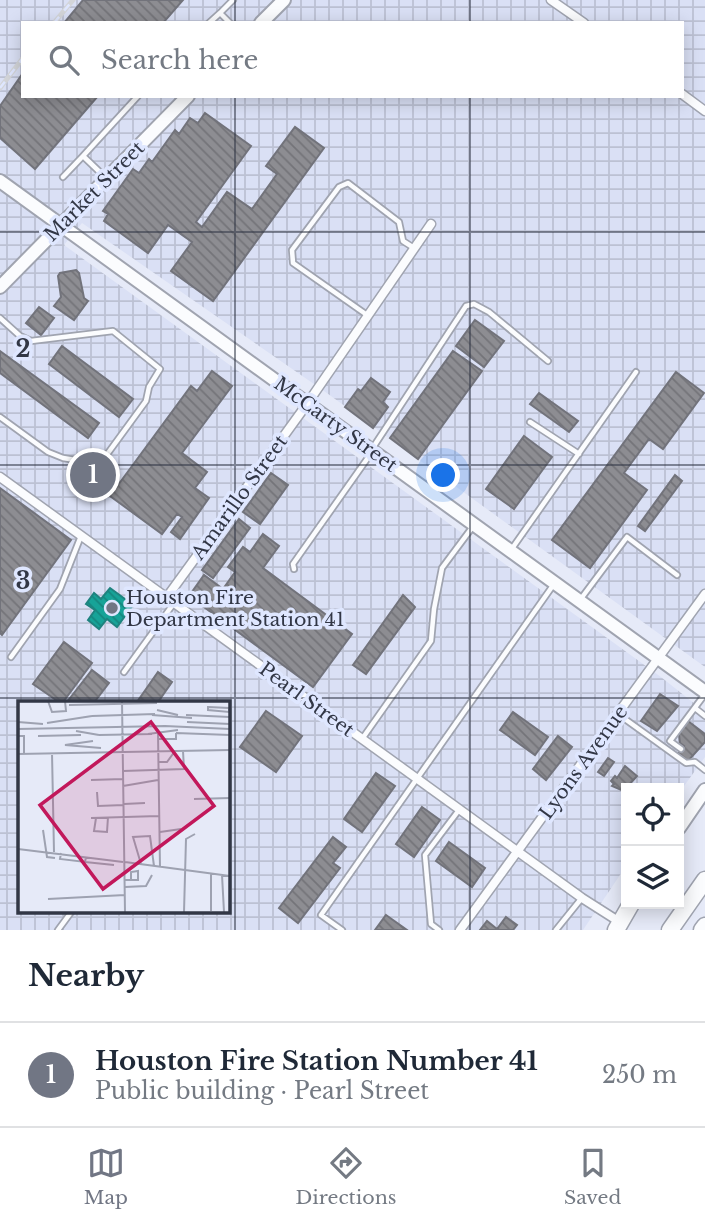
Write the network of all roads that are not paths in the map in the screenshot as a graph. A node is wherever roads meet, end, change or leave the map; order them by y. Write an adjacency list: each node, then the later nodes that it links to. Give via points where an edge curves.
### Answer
1 (233, 0): 4 (lane)
2 (284, 0): 7 (main road)
3 (551, 0): 8 (street)
4 (220, 13): 5 (lane); 6 (lane)
5 (211, 21)
6 (228, 21)
7 (263, 21)
8 (581, 21)
9 (684, 95): 12 (street)
10 (136, 98): 13 (lane)
11 (186, 98): 15 (main road, Market Street)
12 (705, 111)
13 (83, 156): 14 (lane); 15 (lane)
14 (63, 177)
15 (107, 178): 18 (main road, Market Street)
16 (0, 181): 18 (main road, McCarty Street)
17 (431, 224): 19 (street, Amarillo Street)
18 (61, 225): 20 (main road, Market Street); 25 (main road, McCarty Street)
19 (415, 249): 21 (street, Amarillo Street); 21 (lane, via 403,241 399,222 348,183 338,187 292,250 293,263)
20 (0, 286)
21 (368, 315): 25 (street, Amarillo Street)
22 (0, 318): 26 (lane, via 31,341 113,331 160,369 146,401 100,464 48,452)
23 (548, 361): 28 (lane, via 489,312 474,304 466,306)
24 (636, 372): 29 (lane)
25 (307, 404): 28 (main road, McCarty Street); 38 (street, Amarillo Street)
26 (0, 417)
27 (530, 422): 29 (lane)
28 (372, 451): 31 (main road, McCarty Street); 34 (lane, via 293,564)
29 (579, 454): 33 (lane)
30 (0, 477): 32 (street, Pearl Street)
31 (475, 525): 33 (main road, McCarty Street); 47 (lane, via 442,568 430,641)
32 (81, 536): 38 (street, Pearl Street); 40 (lane, via 60,589)
33 (511, 551): 36 (main road, McCarty Street)
34 (294, 569)
35 (677, 575): 39 (lane, via 626,537)
36 (555, 583): 39 (main road, McCarty Street); 52 (lane)
37 (705, 594): 41 (street, Lyons Avenue)
38 (171, 599): 42 (lane); 47 (street, Pearl Street)
39 (580, 601): 41 (main road, McCarty Street)
40 (11, 657)
41 (659, 658): 43 (main road, McCarty Street); 45 (street, Lyons Avenue)
42 (124, 672)
43 (705, 693): 44 (lane)
44 (695, 708): 46 (lane); 48 (lane)
45 (618, 714): 49 (lane); 56 (street, Lyons Avenue)
46 (705, 716)
47 (362, 739): 52 (street, Pearl Street)
48 (670, 741): 49 (lane); 50 (lane)
49 (665, 748): 51 (lane)
50 (681, 749)
51 (705, 770)
52 (415, 778): 54 (street, Pearl Street); 63 (lane, via 321,915)
53 (705, 790): 55 (main road)
54 (460, 809): 56 (street, Pearl Street); 64 (lane, via 425,855 431,924)
55 (684, 816)
56 (517, 851): 58 (street, Pearl Street); 65 (street, Lyons Avenue)
57 (705, 880): 67 (highway)
58 (582, 898): 61 (street, Pearl Street); 66 (lane)
59 (625, 909): 61 (highway)
60 (71, 912): 62 (lane)
61 (613, 926)
62 (58, 930)
63 (342, 930)
64 (439, 930)
65 (460, 930)
66 (556, 930)
67 (670, 930)

